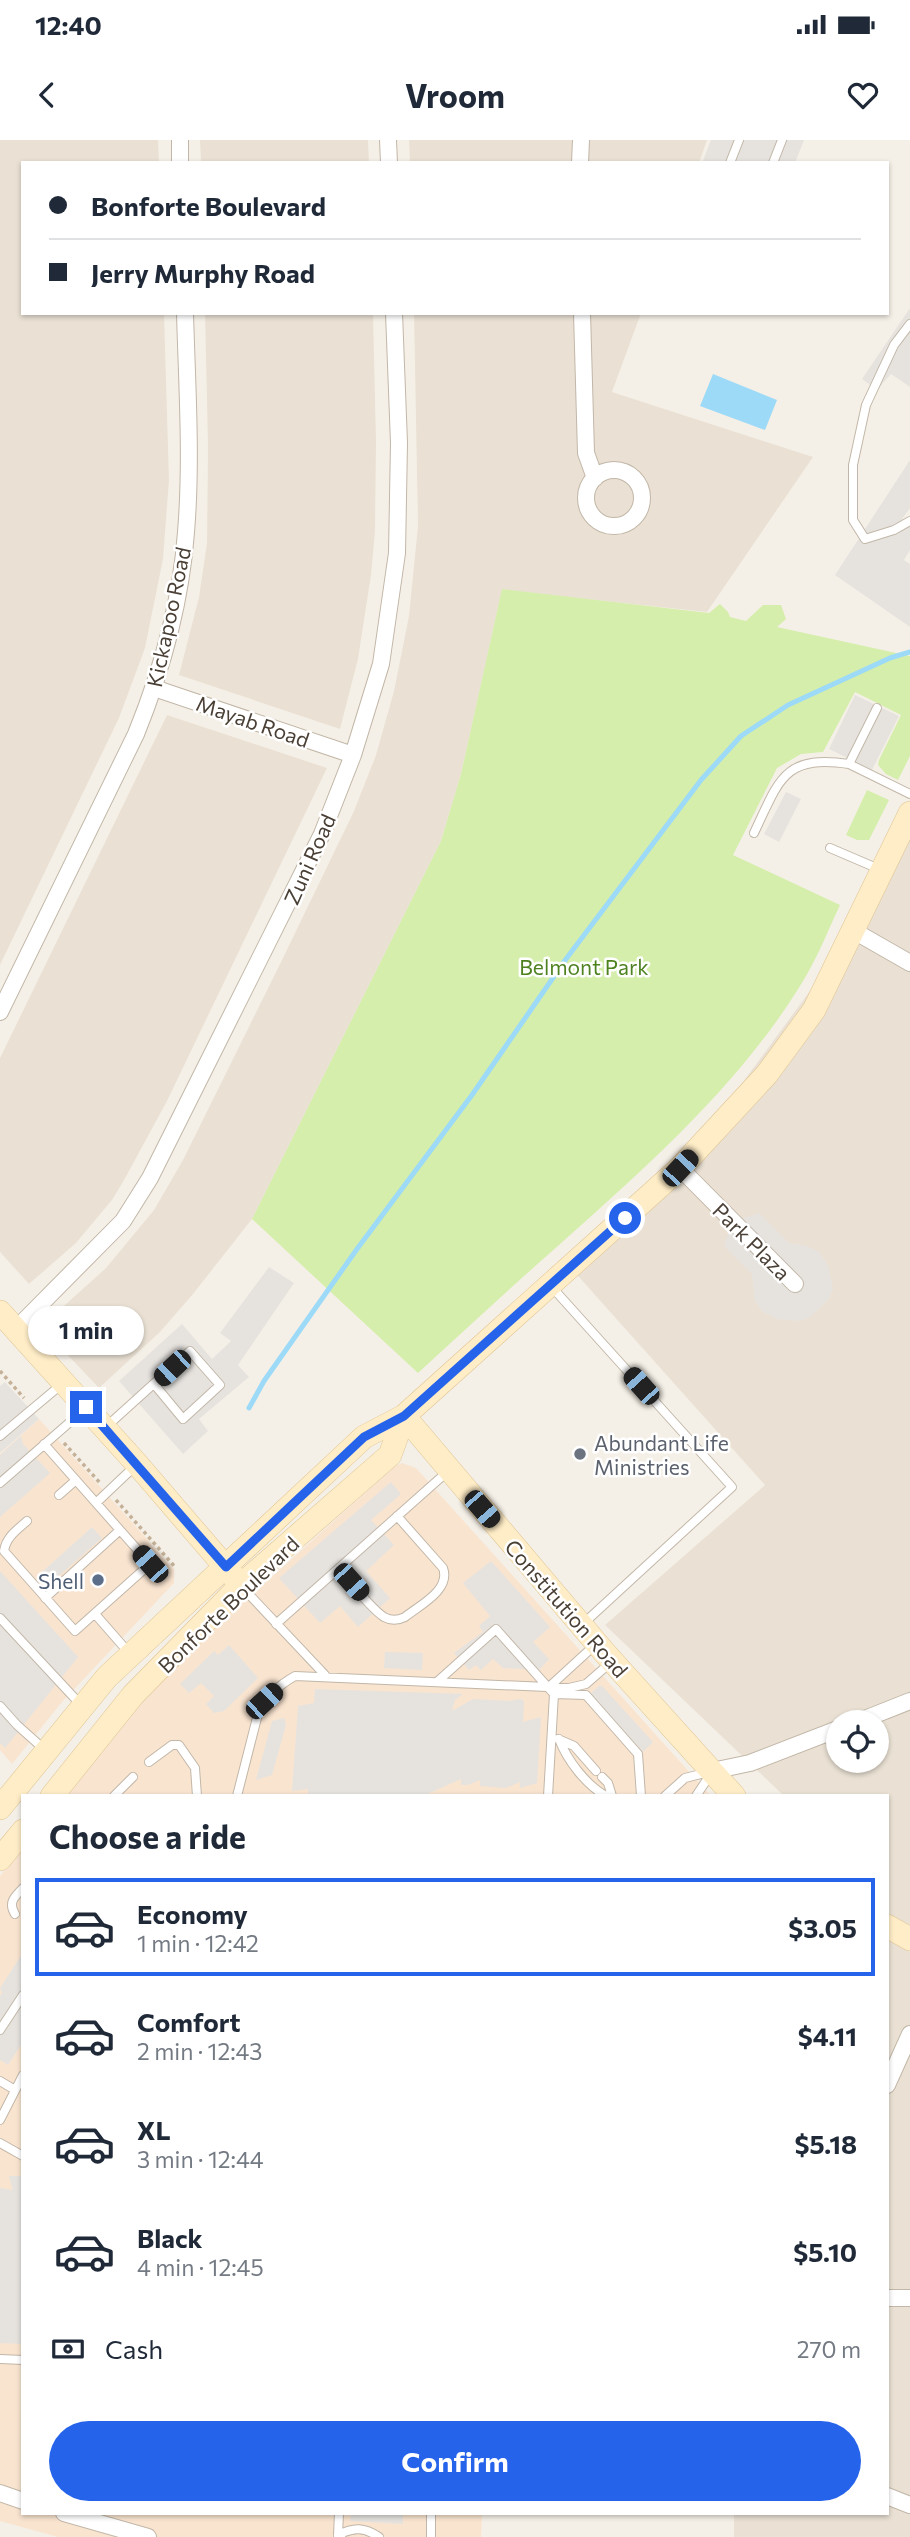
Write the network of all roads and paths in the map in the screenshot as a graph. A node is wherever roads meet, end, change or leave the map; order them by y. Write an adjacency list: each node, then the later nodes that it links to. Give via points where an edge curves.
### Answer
1 (180, 140): 6 (street)
2 (388, 140): 7 (street)
3 (582, 140): 8 (street)
4 (739, 140): 9 (lane)
5 (782, 140): 10 (lane)
6 (180, 161)
7 (389, 161)
8 (580, 161)
9 (731, 161)
10 (774, 161)
11 (185, 315): 17 (street, Kickapoo Road, via 186,534 179,586)
12 (394, 315): 19 (street, Zuni Road, via 397,553 381,664)
13 (582, 315): 15 (street, via 586,453)
14 (910, 324): 16 (lane, via 894,345 866,405 853,465 853,520 865,539)
15 (595, 478)
16 (910, 521)
17 (154, 688): 19 (street, Mayab Road); 28 (street, Kickapoo Road)
18 (877, 708): 20 (lane)
19 (353, 755): 33 (street, Zuni Road, via 323,834 150,1178 123,1221)
20 (849, 764): 21 (lane); 23 (lane, via 816,762 789,771)
21 (910, 794)
22 (910, 813): 25 (main road, Bonforte Boulevard)
23 (754, 833)
24 (831, 848): 25 (lane)
25 (883, 871): 26 (main road, Bonforte Boulevard)
26 (854, 931): 27 (street); 29 (main road, Bonforte Boulevard, via 814,1010 766,1074)
27 (910, 963)
28 (0, 1012)
29 (680, 1168): 30 (street, Park Plaza); 31 (main road, Bonforte Boulevard)
30 (795, 1284)
31 (550, 1285): 39 (main road, Bonforte Boulevard); 62 (lane, via 732,1487)
32 (0, 1312): 33 (main road)
33 (16, 1329): 35 (main road)
34 (0, 1371): 38 (path)
35 (64, 1382): 37 (main road); 38 (lane)
36 (154, 1384): 36 (lane, via 190,1351 220,1385 183,1419); 40 (lane)
37 (86, 1407): 40 (main road); 41 (lane)
38 (33, 1408): 42 (lane)
39 (404, 1416): 45 (main road, Constitution Road); 54 (main road, Bonforte Boulevard, via 364,1437); 57 (main road, Bonforte Boulevard, via 390,1455)
40 (105, 1428): 44 (main road)
41 (56, 1434): 43 (lane); 48 (path)
42 (0, 1436)
43 (44, 1444): 46 (lane); 47 (lane)
44 (137, 1464): 48 (lane); 54 (main road)
45 (449, 1470): 51 (lane); 62 (main road, Constitution Road)
46 (76, 1480): 49 (lane); 50 (lane)
47 (0, 1483)
48 (107, 1491): 50 (lane); 55 (path)
49 (59, 1495)
50 (96, 1503): 53 (lane)
51 (397, 1516): 56 (lane); 56 (lane, via 443,1568 440,1589 400,1620 388,1619)
52 (27, 1521): 58 (lane, via 10,1537 4,1551)
53 (120, 1530): 58 (lane); 59 (lane, via 150,1564)
54 (226, 1567): 57 (main road); 64 (main road, Bonforte Boulevard)
55 (176, 1568)
56 (339, 1568): 61 (lane)
57 (242, 1585): 61 (lane); 79 (main road, Bonforte Boulevard, via 133,1695)
58 (45, 1598): 59 (lane, via 75,1631)
59 (95, 1614): 64 (lane)
60 (0, 1618): 70 (lane)
61 (276, 1624): 65 (lane)
62 (582, 1625): 63 (main road, Constitution Road)
63 (605, 1652): 67 (lane); 67 (lane, via 586,1684); 77 (main road, Constitution Road)
64 (131, 1655): 70 (main road, Bonforte Boulevard)
65 (325, 1676): 66 (lane); 82 (lane, via 295,1676 264,1701)
66 (438, 1681): 67 (lane); 67 (lane, via 496,1629)
67 (551, 1690): 72 (lane); 86 (lane, via 586,1695 638,1754)
68 (910, 1701): 71 (street)
69 (0, 1706): 75 (lane)
70 (83, 1707): 75 (main road, Bonforte Boulevard)
71 (887, 1710)
72 (552, 1731): 74 (lane); 83 (lane)
73 (826, 1734): 77 (street, via 750,1763)
74 (559, 1740): 84 (lane, via 564,1754); 85 (lane, via 574,1746 608,1783)
75 (47, 1752): 90 (main road, Bonforte Boulevard)
76 (149, 1762): 81 (lane, via 179,1745 194,1768)
77 (712, 1771): 87 (lane, via 685,1778); 88 (lane); 89 (main road, Constitution Road)
78 (133, 1777): 80 (lane)
79 (54, 1794)
80 (116, 1794)
81 (197, 1794)
82 (238, 1794)
83 (548, 1794)
84 (602, 1794)
85 (611, 1794)
86 (641, 1794)
87 (667, 1794)
88 (697, 1794)
89 (732, 1794)
90 (0, 1808)
91 (21, 1833): 92 (main road)
92 (0, 1859)
93 (21, 1891): 94 (lane, via 12,1902)
94 (15, 1914)
95 (889, 1927): 96 (main road)
96 (910, 1940)
97 (21, 1997): 98 (lane)
98 (0, 2030)
99 (910, 2035): 102 (street)
100 (21, 2080): 103 (lane)
101 (0, 2081): 103 (lane)
102 (889, 2081)
103 (15, 2090): 104 (lane)
104 (0, 2120)
105 (0, 2143): 106 (lane)
106 (21, 2155)
107 (889, 2298): 108 (street)
108 (910, 2298)
109 (0, 2359): 110 (lane)
110 (21, 2360)
111 (0, 2493): 113 (street)
112 (889, 2497): 114 (street)
113 (21, 2500)
114 (910, 2505)
115 (71, 2515): 119 (street)
116 (339, 2515): 118 (lane)
117 (431, 2515): 121 (lane)
118 (340, 2536): 120 (lane, via 351,2528 366,2529)
119 (148, 2537)
120 (379, 2537)
121 (430, 2537)

